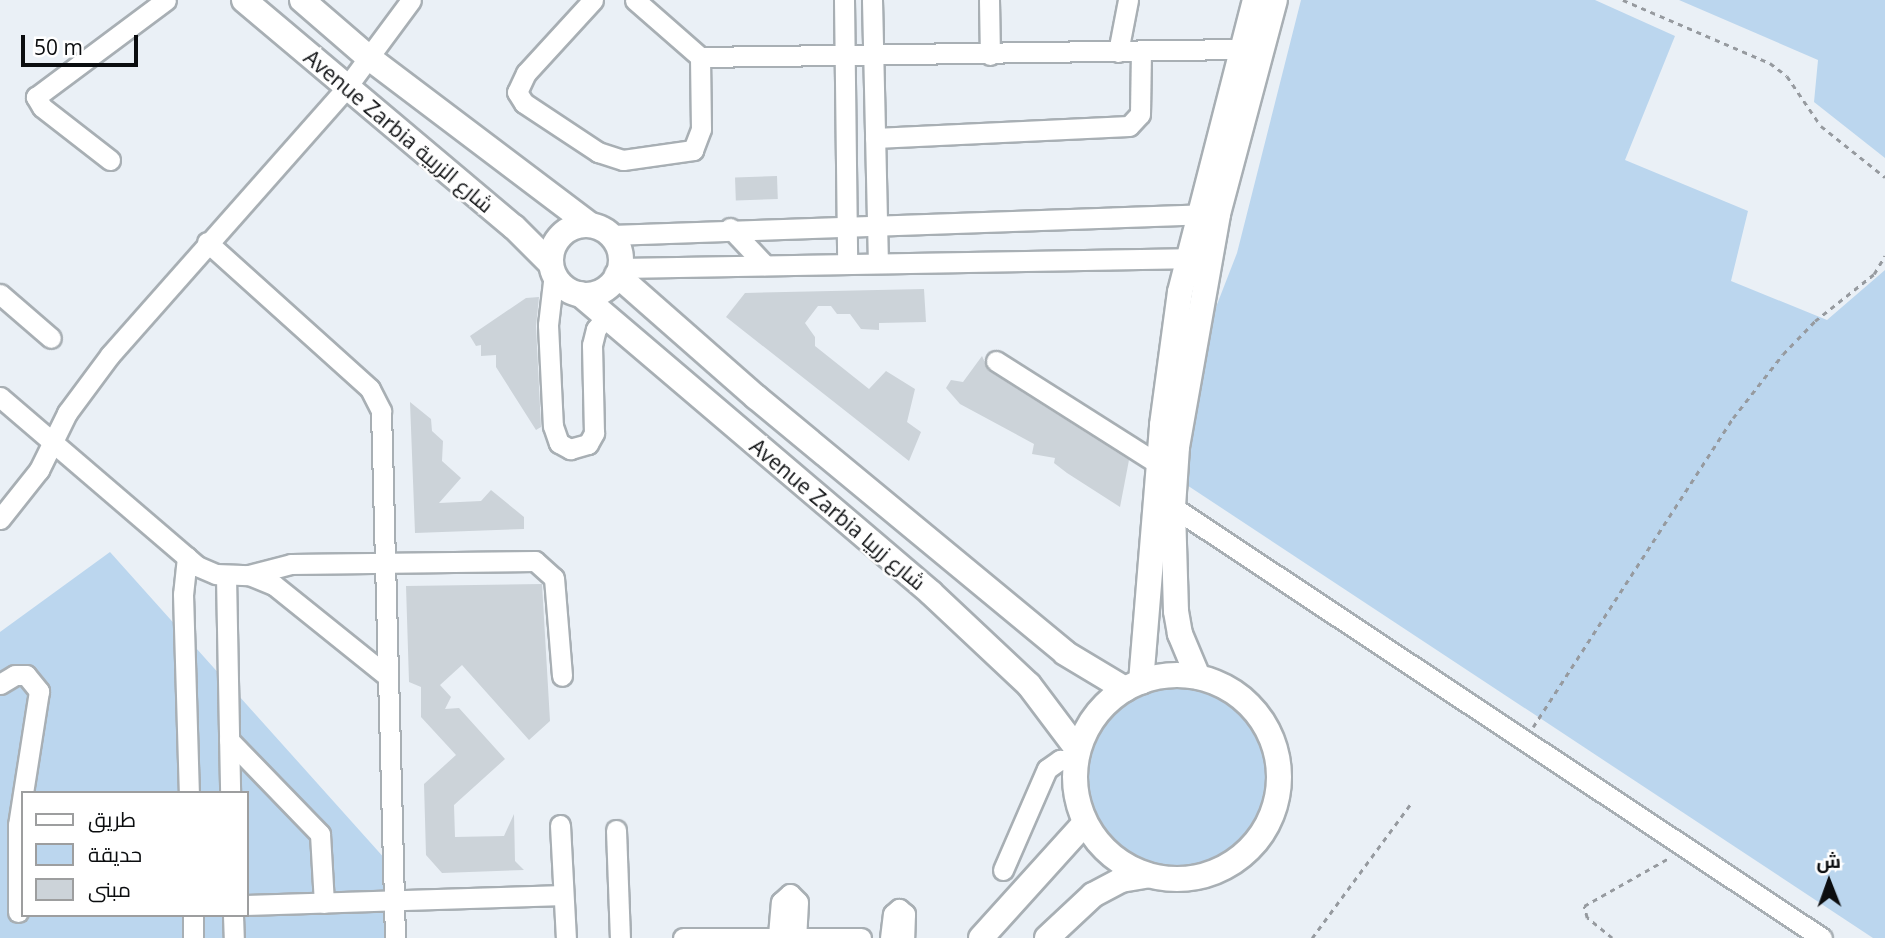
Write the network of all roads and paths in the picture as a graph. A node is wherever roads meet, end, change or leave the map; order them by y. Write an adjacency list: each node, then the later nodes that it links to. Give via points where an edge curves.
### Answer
1 (166, 0): 24 (street, via 36,97 42,107)
2 (244, 0): 22 (main road, Avenue Zarbia شارع الزربية)
3 (302, 0): 18 (main road, Avenue Zarbia شارع الزربية)
4 (411, 0): 18 (street)
5 (593, 0): 19 (street, via 526,73 517,92 524,103 598,152 623,160 693,150 701,129)
6 (635, 0): 19 (street)
7 (844, 0): 21 (street)
8 (872, 0): 20 (street)
9 (989, 0): 17 (street)
10 (1128, 0): 16 (street)
11 (1255, 0): 14 (main road)
12 (1276, 0): 26 (main road)
13 (1623, 0): 25 (path, via 1770,63 1787,76 1821,126)
14 (1240, 49): 15 (street); 26 (main road)
15 (1141, 51): 16 (street); 23 (street, via 1140,114 1129,126)
16 (1118, 52): 17 (street)
17 (990, 55): 20 (street)
18 (368, 57): 22 (street); 30 (main road, Avenue Zarbia شارع الزربية)
19 (700, 57): 21 (street)
20 (873, 57): 21 (street); 23 (street)
21 (846, 58): 28 (street)
22 (346, 88): 31 (street); 37 (main road, Avenue Zarbia شارع الزربية, via 514,227)
23 (875, 138): 27 (street)
24 (110, 160)
25 (1885, 177)
26 (1207, 214): 27 (street); 33 (main road)
27 (877, 223): 28 (street); 34 (street)
28 (847, 224): 29 (street); 35 (street)
29 (730, 228): 30 (street); 36 (street)
30 (601, 230): 37 (main road, via 561,235); 38 (main road, via 621,256)
31 (207, 242): 45 (street, via 92,377); 50 (street, via 375,396 382,419)
32 (1885, 256): 59 (path, via 1874,274 1815,321 1783,354 1733,418)
33 (1198, 257): 34 (street); 46 (main road, via 1171,347); 47 (main road)
34 (878, 263): 35 (street)
35 (847, 264): 36 (street)
36 (765, 265): 38 (street)
37 (553, 269): 40 (main road, via 564,287); 41 (street, via 548,325 552,426 559,443 570,449 583,447 594,433 592,345 596,329)
38 (619, 271): 40 (main road, via 602,291); 57 (main road, Avenue Zarbia شارع زربيا, via 756,397 1065,653)
39 (0, 294): 42 (street)
40 (580, 294): 41 (main road, Avenue Zarbia شارع زربيا)
41 (606, 317): 60 (main road, Avenue Zarbia شارع زربيا, via 1007,662 1051,709)
42 (51, 338)
43 (996, 361): 46 (street)
44 (0, 397): 45 (street)
45 (53, 443): 48 (street, via 33,479); 49 (street)
46 (1158, 464): 57 (main road)
47 (1172, 507): 55 (main road, via 1176,611); 59 (street)
48 (0, 519)
49 (187, 557): 52 (street, via 206,571); 62 (street, via 183,594)
50 (383, 562): 51 (street, via 280,565); 53 (street); 54 (street, via 541,563 555,585)
51 (248, 575): 52 (street); 53 (street, via 274,585)
52 (226, 576): 58 (street)
53 (386, 675): 73 (street)
54 (562, 676)
55 (1198, 677): 57 (main road, via 1159,677); 71 (main road, via 1226,687 1250,705 1275,748 1280,788 1272,817 1239,860 1212,874 1180,880)
56 (0, 684): 61 (street, via 21,674 32,677 39,691)
57 (1133, 685): 60 (main road, via 1097,713)
58 (229, 740): 63 (street); 74 (street, via 320,834)
59 (1524, 741): 69 (street)
60 (1077, 755): 66 (main road, via 1077,799); 70 (street, via 1047,769)
61 (23, 791)
62 (189, 791)
63 (230, 791)
64 (1411, 803): 90 (path)
65 (21, 806): 76 (street)
66 (1085, 823): 71 (main road, via 1101,846 1122,864); 88 (main road)
67 (560, 825): 72 (street)
68 (616, 830): 83 (street)
69 (1686, 849): 91 (path, via 1587,902 1585,915); 92 (street)
70 (1003, 870)
71 (1148, 875): 89 (main road, via 1121,880 1093,895)
72 (563, 895): 73 (street); 82 (street)
73 (393, 901): 74 (street); 81 (street)
74 (324, 903): 75 (street)
75 (248, 905)
76 (14, 913)
77 (193, 917): 79 (street)
78 (233, 917): 80 (street)
79 (193, 938)
80 (234, 938)
81 (395, 938)
82 (566, 938)
83 (620, 938)
84 (683, 938): 85 (street)
85 (861, 938)
86 (890, 938): 87 (street, via 893,914 899,909 905,914)
87 (904, 938)
88 (981, 938)
89 (1047, 938)
90 (1312, 938)
91 (1612, 938)
92 (1822, 938)

